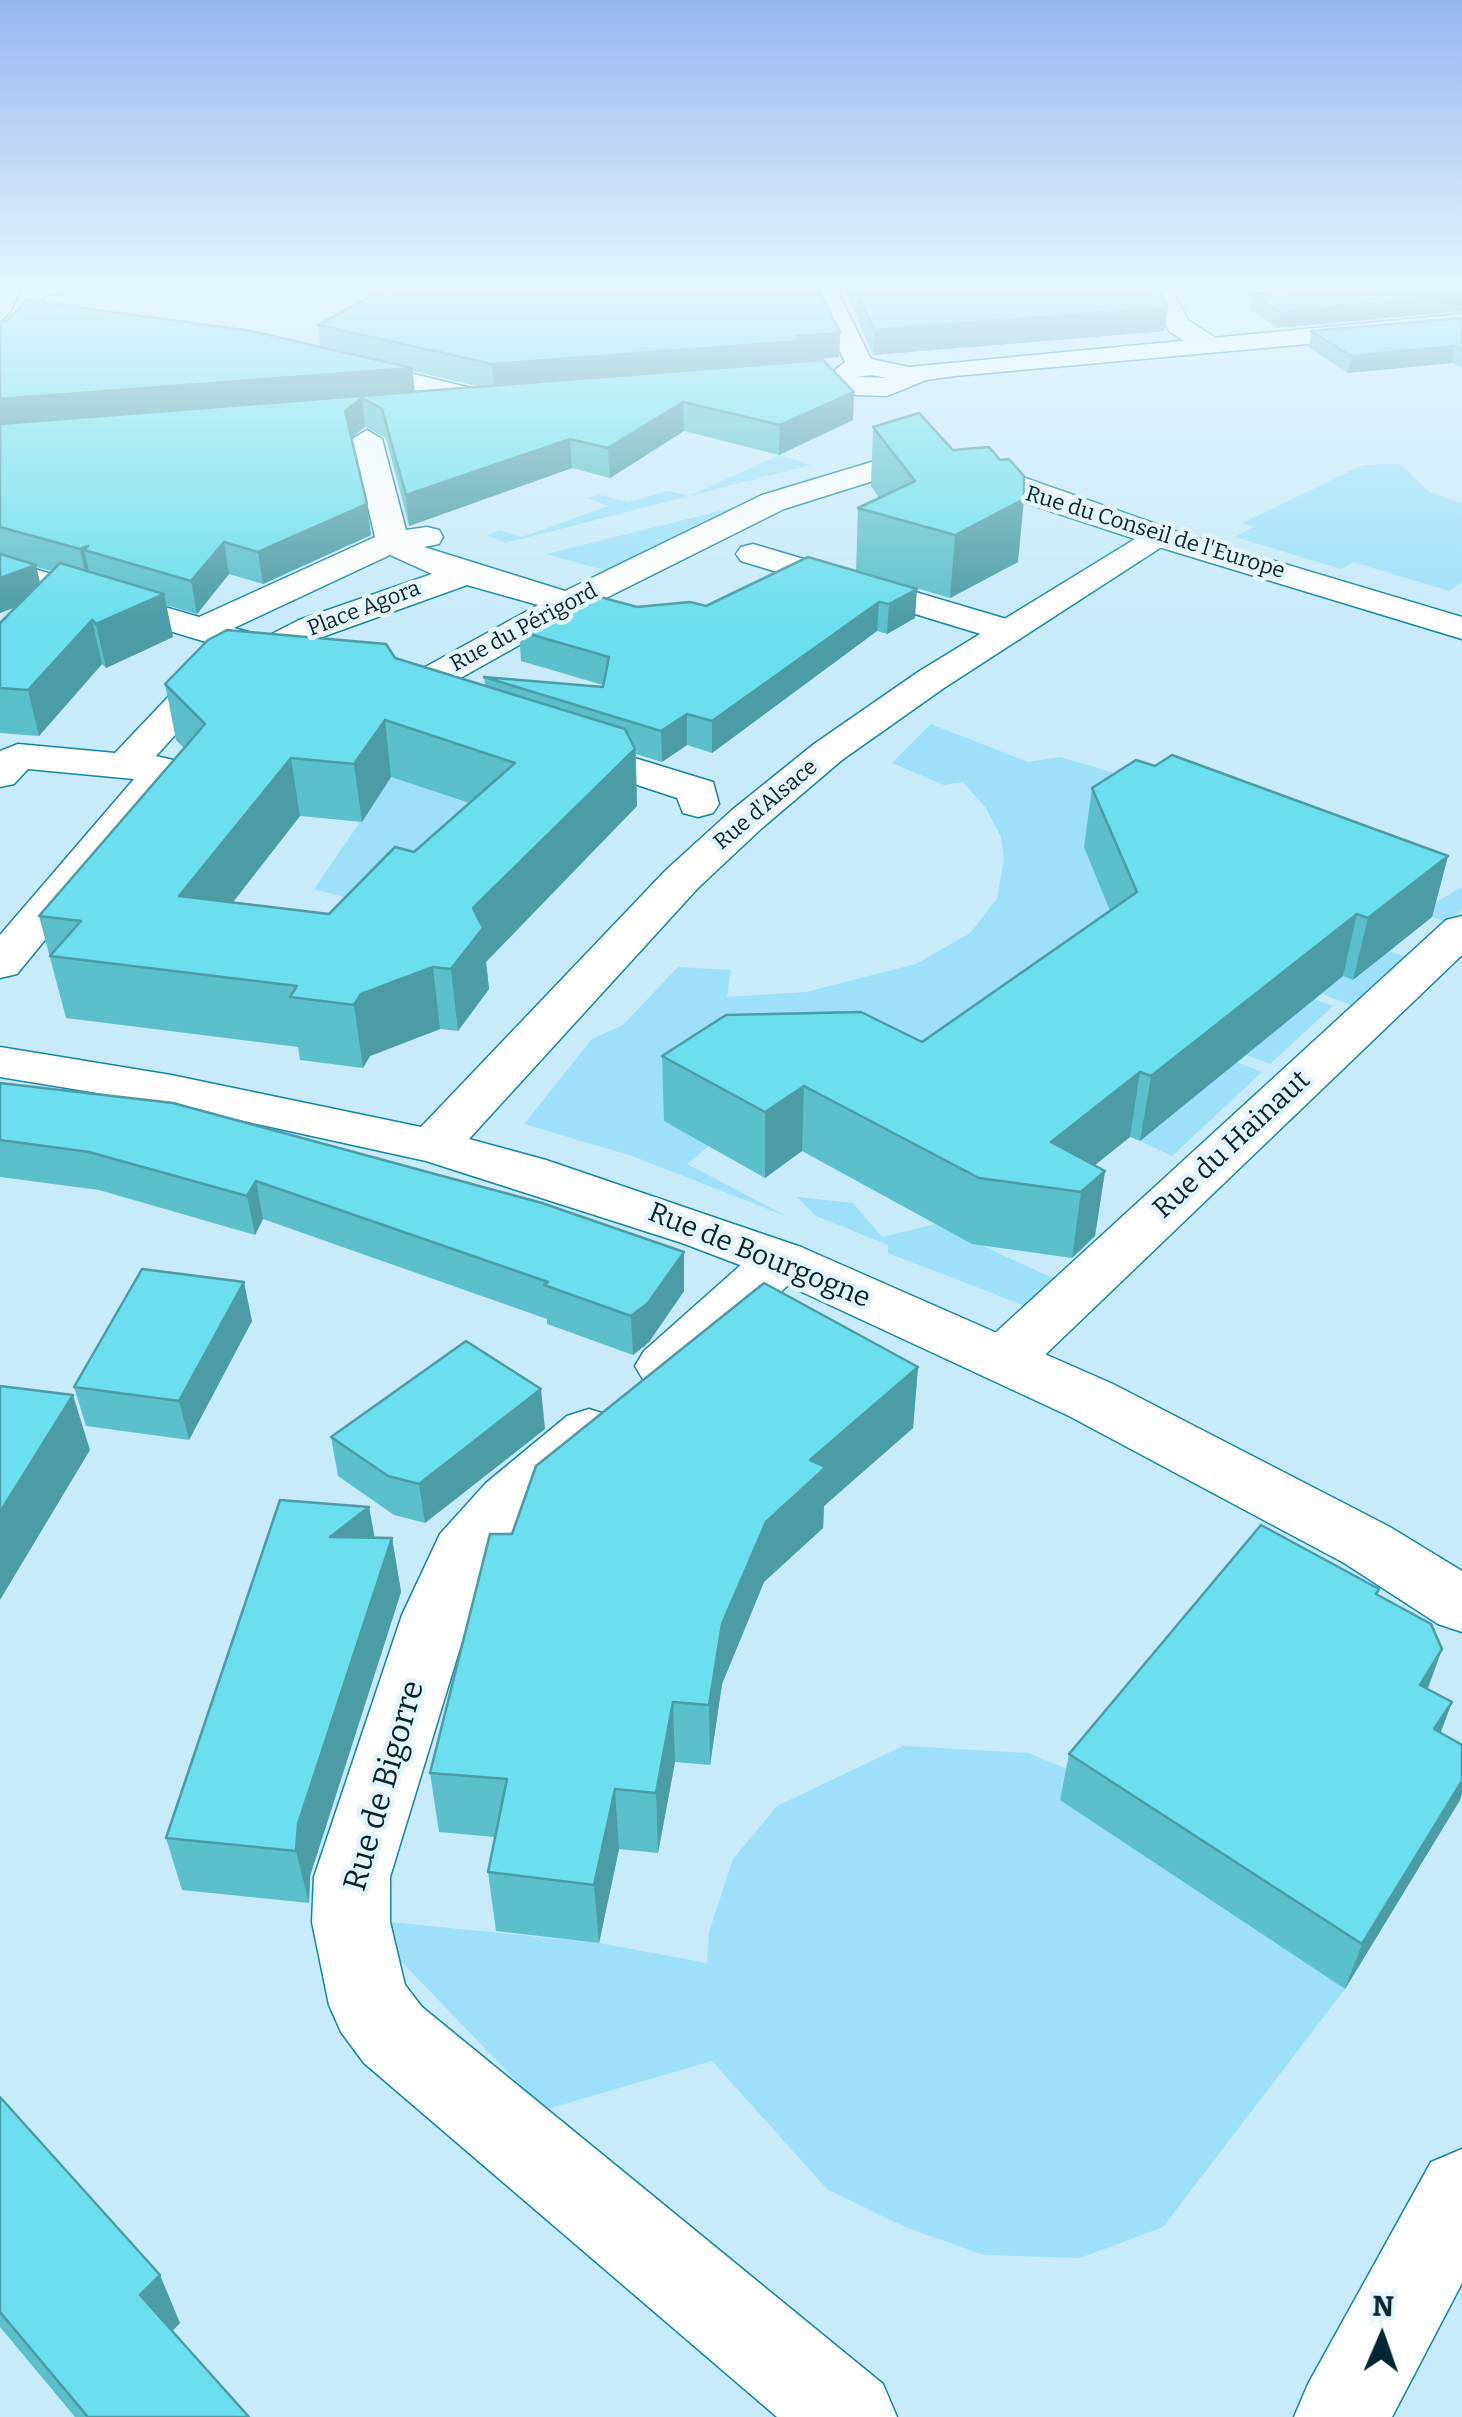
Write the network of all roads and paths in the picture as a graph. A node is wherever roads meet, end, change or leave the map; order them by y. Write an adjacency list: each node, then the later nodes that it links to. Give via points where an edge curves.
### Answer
1 (469, 396): 4 (street)
2 (882, 396): 5 (street)
3 (524, 398): 4 (street)
4 (486, 400): 8 (street, via 372,418)
5 (916, 434): 7 (street, Rue du Conseil de l'Europe, via 1019,490); 13 (street, Rue du Périgord)
6 (460, 533): 8 (street)
7 (1161, 537): 15 (street, Rue du Conseil de l'Europe); 17 (street, Rue d'Alsace)
8 (393, 541): 11 (street, Place Agora); 16 (street)
9 (753, 554): 17 (street)
10 (0, 569): 16 (street)
11 (465, 574): 12 (street, Place Agora); 18 (street, Place Agora)
12 (531, 592): 13 (street, Place Agora); 13 (street, Rue du Périgord, via 375,679 388,702 475,726 416,701 410,690)
13 (569, 603): 14 (street, Place Agora)
14 (623, 618)
15 (1462, 628)
16 (200, 630): 18 (street)
17 (1007, 631): 23 (street, Rue d'Alsace, via 828,752)
18 (265, 650): 19 (street); 21 (street, Place Agora, via 202,682)
19 (322, 662)
20 (531, 744): 23 (street)
21 (124, 767): 22 (street, via 18,756); 25 (street, via 163,770)
22 (0, 775)
23 (747, 819): 27 (street, Rue d'Alsace)
24 (1462, 930): 29 (street, Rue du Hainaut)
25 (0, 964)
26 (0, 1062): 27 (street, Rue de Bourgogne, via 171,1090)
27 (433, 1146): 28 (street, Rue de Bourgogne, via 623,1202)
28 (781, 1260): 29 (street, Rue de Bourgogne); 32 (street, Rue de Bigorre, via 509,1500 462,1552 352,1877 350,1922 370,2006 393,2035)
29 (1003, 1360): 30 (street, Rue de Bourgogne, via 1182,1446)
30 (1462, 1605)
31 (1462, 2193): 33 (street)
32 (850, 2417)
33 (1341, 2417)

